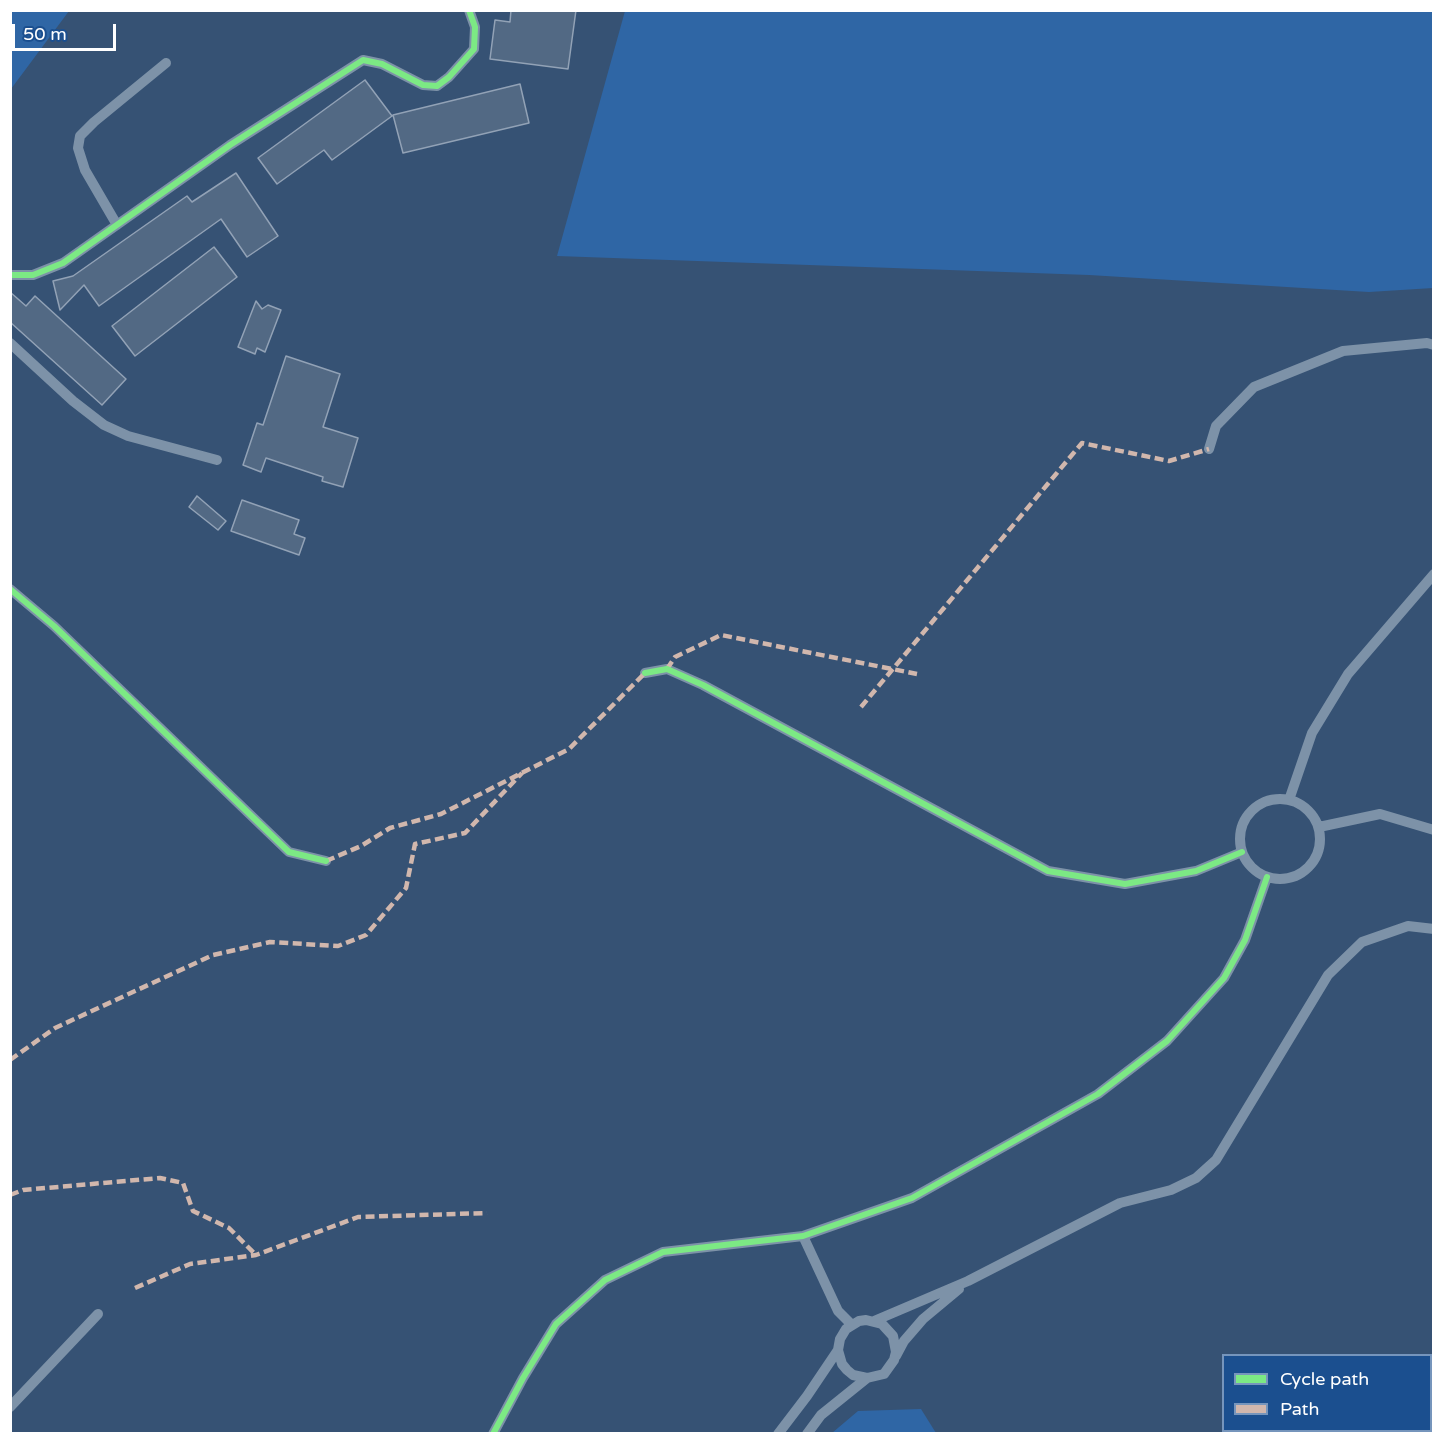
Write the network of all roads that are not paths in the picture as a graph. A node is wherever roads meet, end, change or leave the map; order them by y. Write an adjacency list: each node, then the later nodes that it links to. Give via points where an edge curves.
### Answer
1 (469, 10): 3 (street, via 475,27 474,49 436,86 423,85 382,64 363,60 230,145)
2 (166, 63): 3 (street, via 80,136 78,148 85,170)
3 (117, 225): 4 (street, via 63,263 33,275)
4 (10, 275)
5 (10, 343): 8 (street, via 104,425 128,436)
6 (1434, 345): 7 (street, via 1343,351 1254,387 1216,426)
7 (1209, 449)
8 (217, 460)
9 (1434, 573): 12 (street, via 1348,674 1312,733)
10 (10, 589): 16 (street, via 54,626 289,852)
11 (645, 673): 15 (street, via 667,669 703,685 1048,872 1125,884 1196,871)
12 (1288, 800): 13 (street, via 1308,810); 15 (street, via 1268,800 1251,811 1243,823)
13 (1319, 827): 14 (street, via 1380,814); 17 (street, via 1318,853 1310,867 1296,876)
14 (1434, 830)
15 (1242, 852): 17 (street, via 1252,868)
16 (326, 861)
17 (1267, 877): 19 (street, via 1245,940 1224,978 1167,1041 1098,1094 912,1198)
18 (1434, 929): 20 (street, via 1408,926 1362,942 1328,975 1216,1160 1196,1178 1171,1190 1120,1203)
19 (803, 1236): 23 (street, via 838,1311); 28 (street, via 663,1252 605,1280 556,1324)
20 (968, 1281): 22 (street); 25 (street, via 923,1319)
21 (98, 1314): 27 (street)
22 (874, 1321): 23 (street); 25 (street, via 893,1336)
23 (852, 1324): 24 (street, via 840,1339)
24 (838, 1350): 26 (street, via 847,1370); 29 (street)
25 (894, 1360): 26 (street, via 884,1374)
26 (867, 1378): 30 (street, via 821,1415)
27 (10, 1407)
28 (493, 1434)
29 (778, 1434)
30 (807, 1434)

